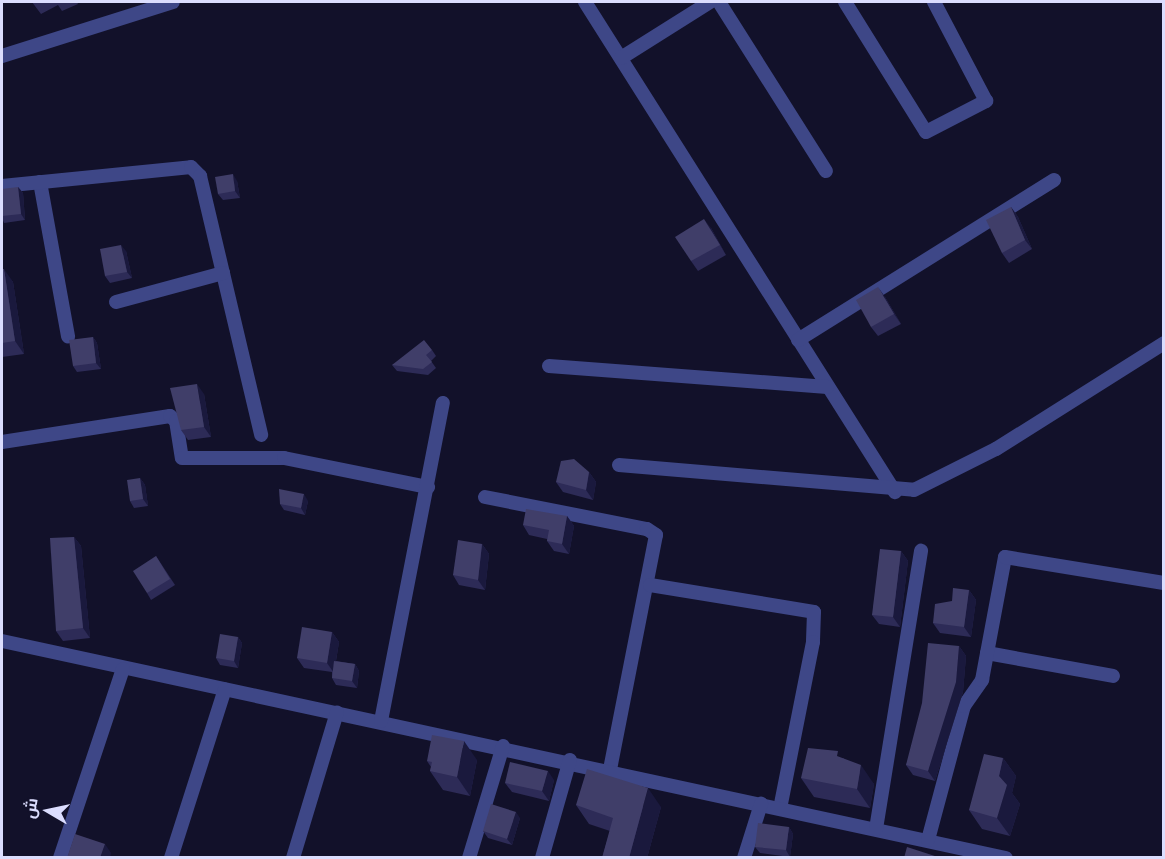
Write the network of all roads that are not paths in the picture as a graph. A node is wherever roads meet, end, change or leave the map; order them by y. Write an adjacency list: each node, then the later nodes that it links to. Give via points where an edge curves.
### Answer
1 (173, 2): 7 (street)
2 (585, 2): 8 (street)
3 (710, 2): 8 (street)
4 (719, 2): 9 (street)
5 (845, 2): 6 (street, via 926,132 986,101)
6 (934, 2)
7 (2, 56)
8 (621, 58): 16 (street)
9 (826, 171)
10 (1054, 180): 16 (street)
11 (40, 182): 12 (street); 13 (street, via 191,167 200,176); 15 (street)
12 (2, 186)
13 (223, 273): 14 (street); 21 (street)
14 (116, 302)
15 (68, 336)
16 (798, 340): 19 (street)
17 (1164, 343): 25 (street, via 996,448 914,490)
18 (549, 366): 19 (street)
19 (827, 387): 25 (street)
20 (443, 403): 24 (street)
21 (261, 435)
22 (2, 442): 24 (street, via 170,416 176,421 182,458 284,458)
23 (619, 465): 25 (street)
24 (428, 487): 36 (street)
25 (895, 492)
26 (484, 497): 29 (street, via 647,529 657,544)
27 (921, 551): 42 (street)
28 (1164, 583): 31 (street, via 1005,557)
29 (650, 585): 39 (street); 41 (street, via 813,612 813,642)
30 (2, 641): 32 (street)
31 (987, 653): 33 (street); 43 (street, via 982,680 964,706)
32 (123, 669): 34 (street); 44 (street)
33 (1113, 676)
34 (225, 690): 35 (street); 45 (street)
35 (337, 712): 36 (street); 46 (street)
36 (381, 721): 37 (street)
37 (503, 746): 38 (street); 47 (street)
38 (570, 760): 39 (street); 48 (street)
39 (610, 770): 40 (street)
40 (760, 804): 41 (street); 49 (street)
41 (780, 808): 42 (street)
42 (876, 829): 43 (street)
43 (928, 840): 50 (street)
44 (60, 858)
45 (171, 858)
46 (293, 858)
47 (469, 858)
48 (542, 858)
49 (744, 858)
50 (1006, 858)

